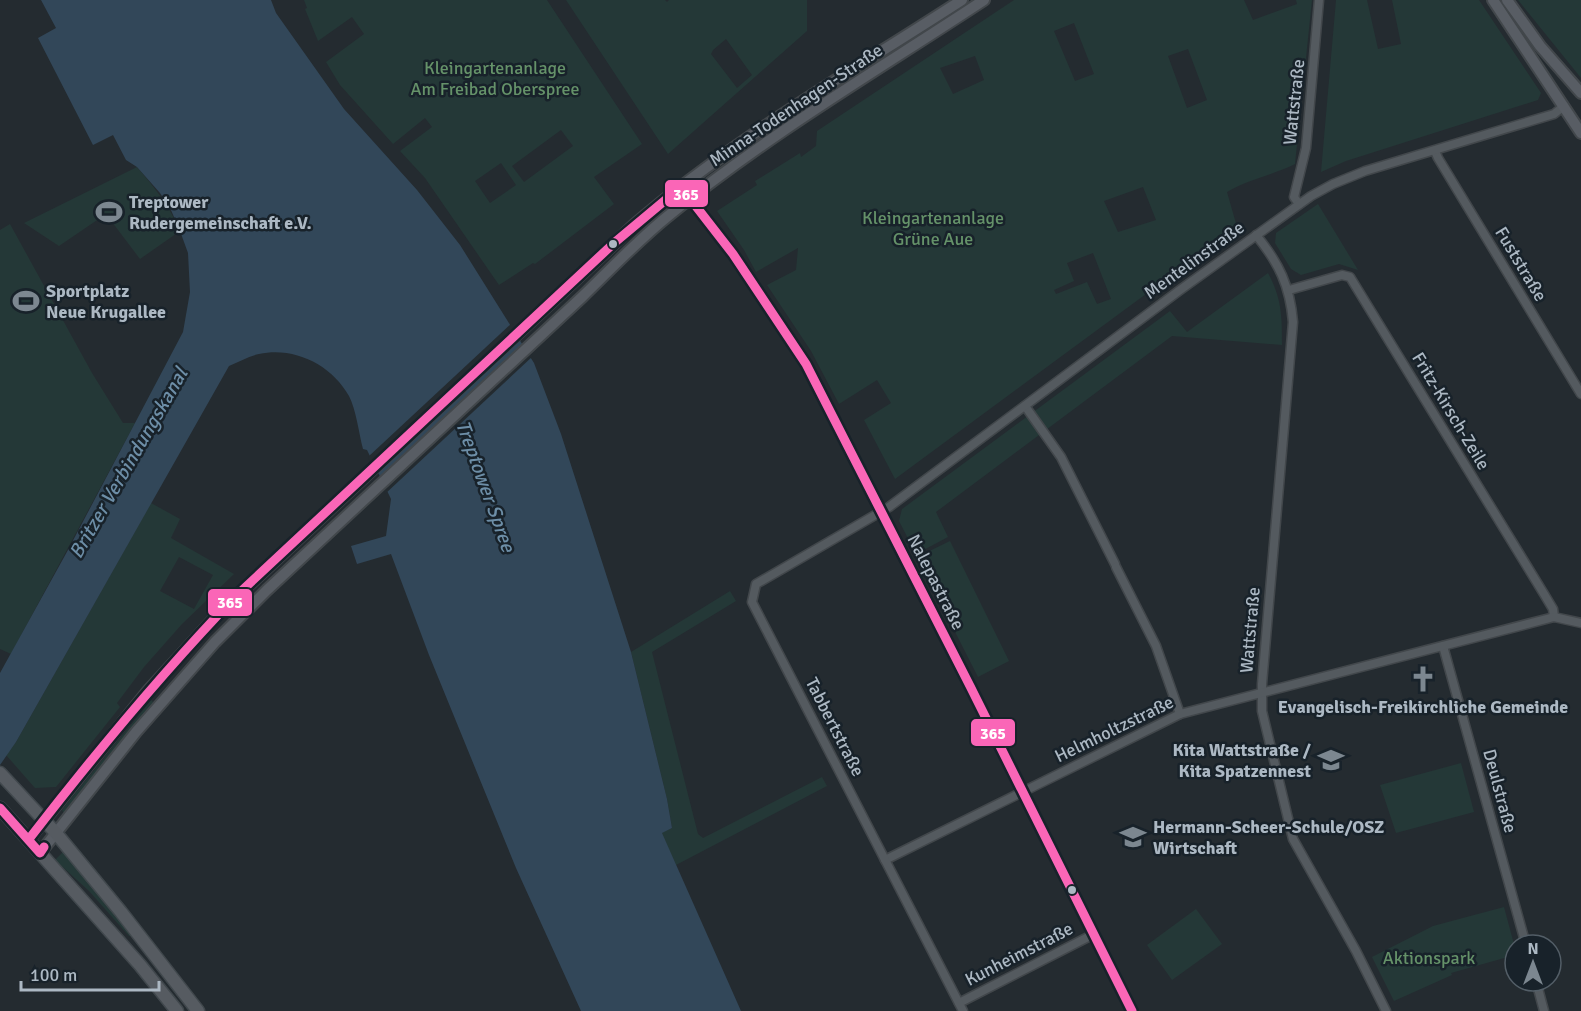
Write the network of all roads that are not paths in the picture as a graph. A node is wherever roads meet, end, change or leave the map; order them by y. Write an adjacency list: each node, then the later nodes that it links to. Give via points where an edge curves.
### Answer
1 (962, 0): 10 (main road, Minna-Todenhagen-Straße, via 784,114)
2 (984, 0): 11 (main road, Minna-Todenhagen-Straße, via 789,127)
3 (1319, 0): 12 (street, Wattstraße, via 1306,148 1294,197)
4 (1493, 0): 7 (main road)
5 (1507, 0): 6 (main road)
6 (1581, 93)
7 (1564, 106): 8 (main road); 9 (street, Mentelinstraße, via 1554,114)
8 (1581, 132)
9 (1435, 151): 12 (street, Mentelinstraße, via 1346,178); 15 (street, Fuststraße)
10 (681, 187): 11 (street, Nalepastraße); 26 (main road, Minna-Todenhagen-Straße, via 569,285 236,596 148,691)
11 (690, 199): 17 (street, Nalepastraße, via 733,254 806,364); 27 (main road, Minna-Todenhagen-Straße, via 629,249 267,590 160,703)
12 (1299, 204): 13 (street, Mentelinstraße)
13 (1256, 235): 14 (street, Wattstraße); 16 (street, Mentelinstraße)
14 (1289, 290): 18 (street, Fritz-Kirsch-Zeile, via 1342,275 1350,278 1544,594); 21 (street, Wattstraße, via 1292,346)
15 (1581, 394)
16 (1025, 406): 17 (street, Mentelinstraße); 22 (street, via 1061,457 1158,650)
17 (881, 512): 24 (street, Nalepastraße); 30 (street, Tabbertstraße, via 756,585 752,602)
18 (1554, 618): 19 (street, Helmholtzstraße); 20 (street, Helmholtzstraße)
19 (1581, 623)
20 (1443, 646): 21 (street, Helmholtzstraße); 31 (street, Deulstraße)
21 (1262, 694): 22 (street, Helmholtzstraße); 38 (street, Wattstraße, via 1262,711 1293,839)
22 (1180, 714): 24 (street, Helmholtzstraße)
23 (0, 773): 26 (main road)
24 (1022, 792): 30 (street, Helmholtzstraße); 32 (street, Nalepastraße)
25 (0, 808): 28 (main road)
26 (44, 820): 27 (main road); 28 (main road)
27 (55, 832): 29 (main road); 35 (main road)
28 (29, 839): 29 (main road)
29 (40, 852): 36 (main road)
30 (885, 860): 34 (street, Tabbertstraße)
31 (1523, 933)
32 (1094, 934): 34 (street, Kunheimstraße); 37 (street, Nalepastraße)
33 (1539, 993): 39 (street)
34 (961, 1007)
35 (196, 1009)
36 (177, 1011)
37 (1132, 1011)
38 (1386, 1011)
39 (1544, 1011)

